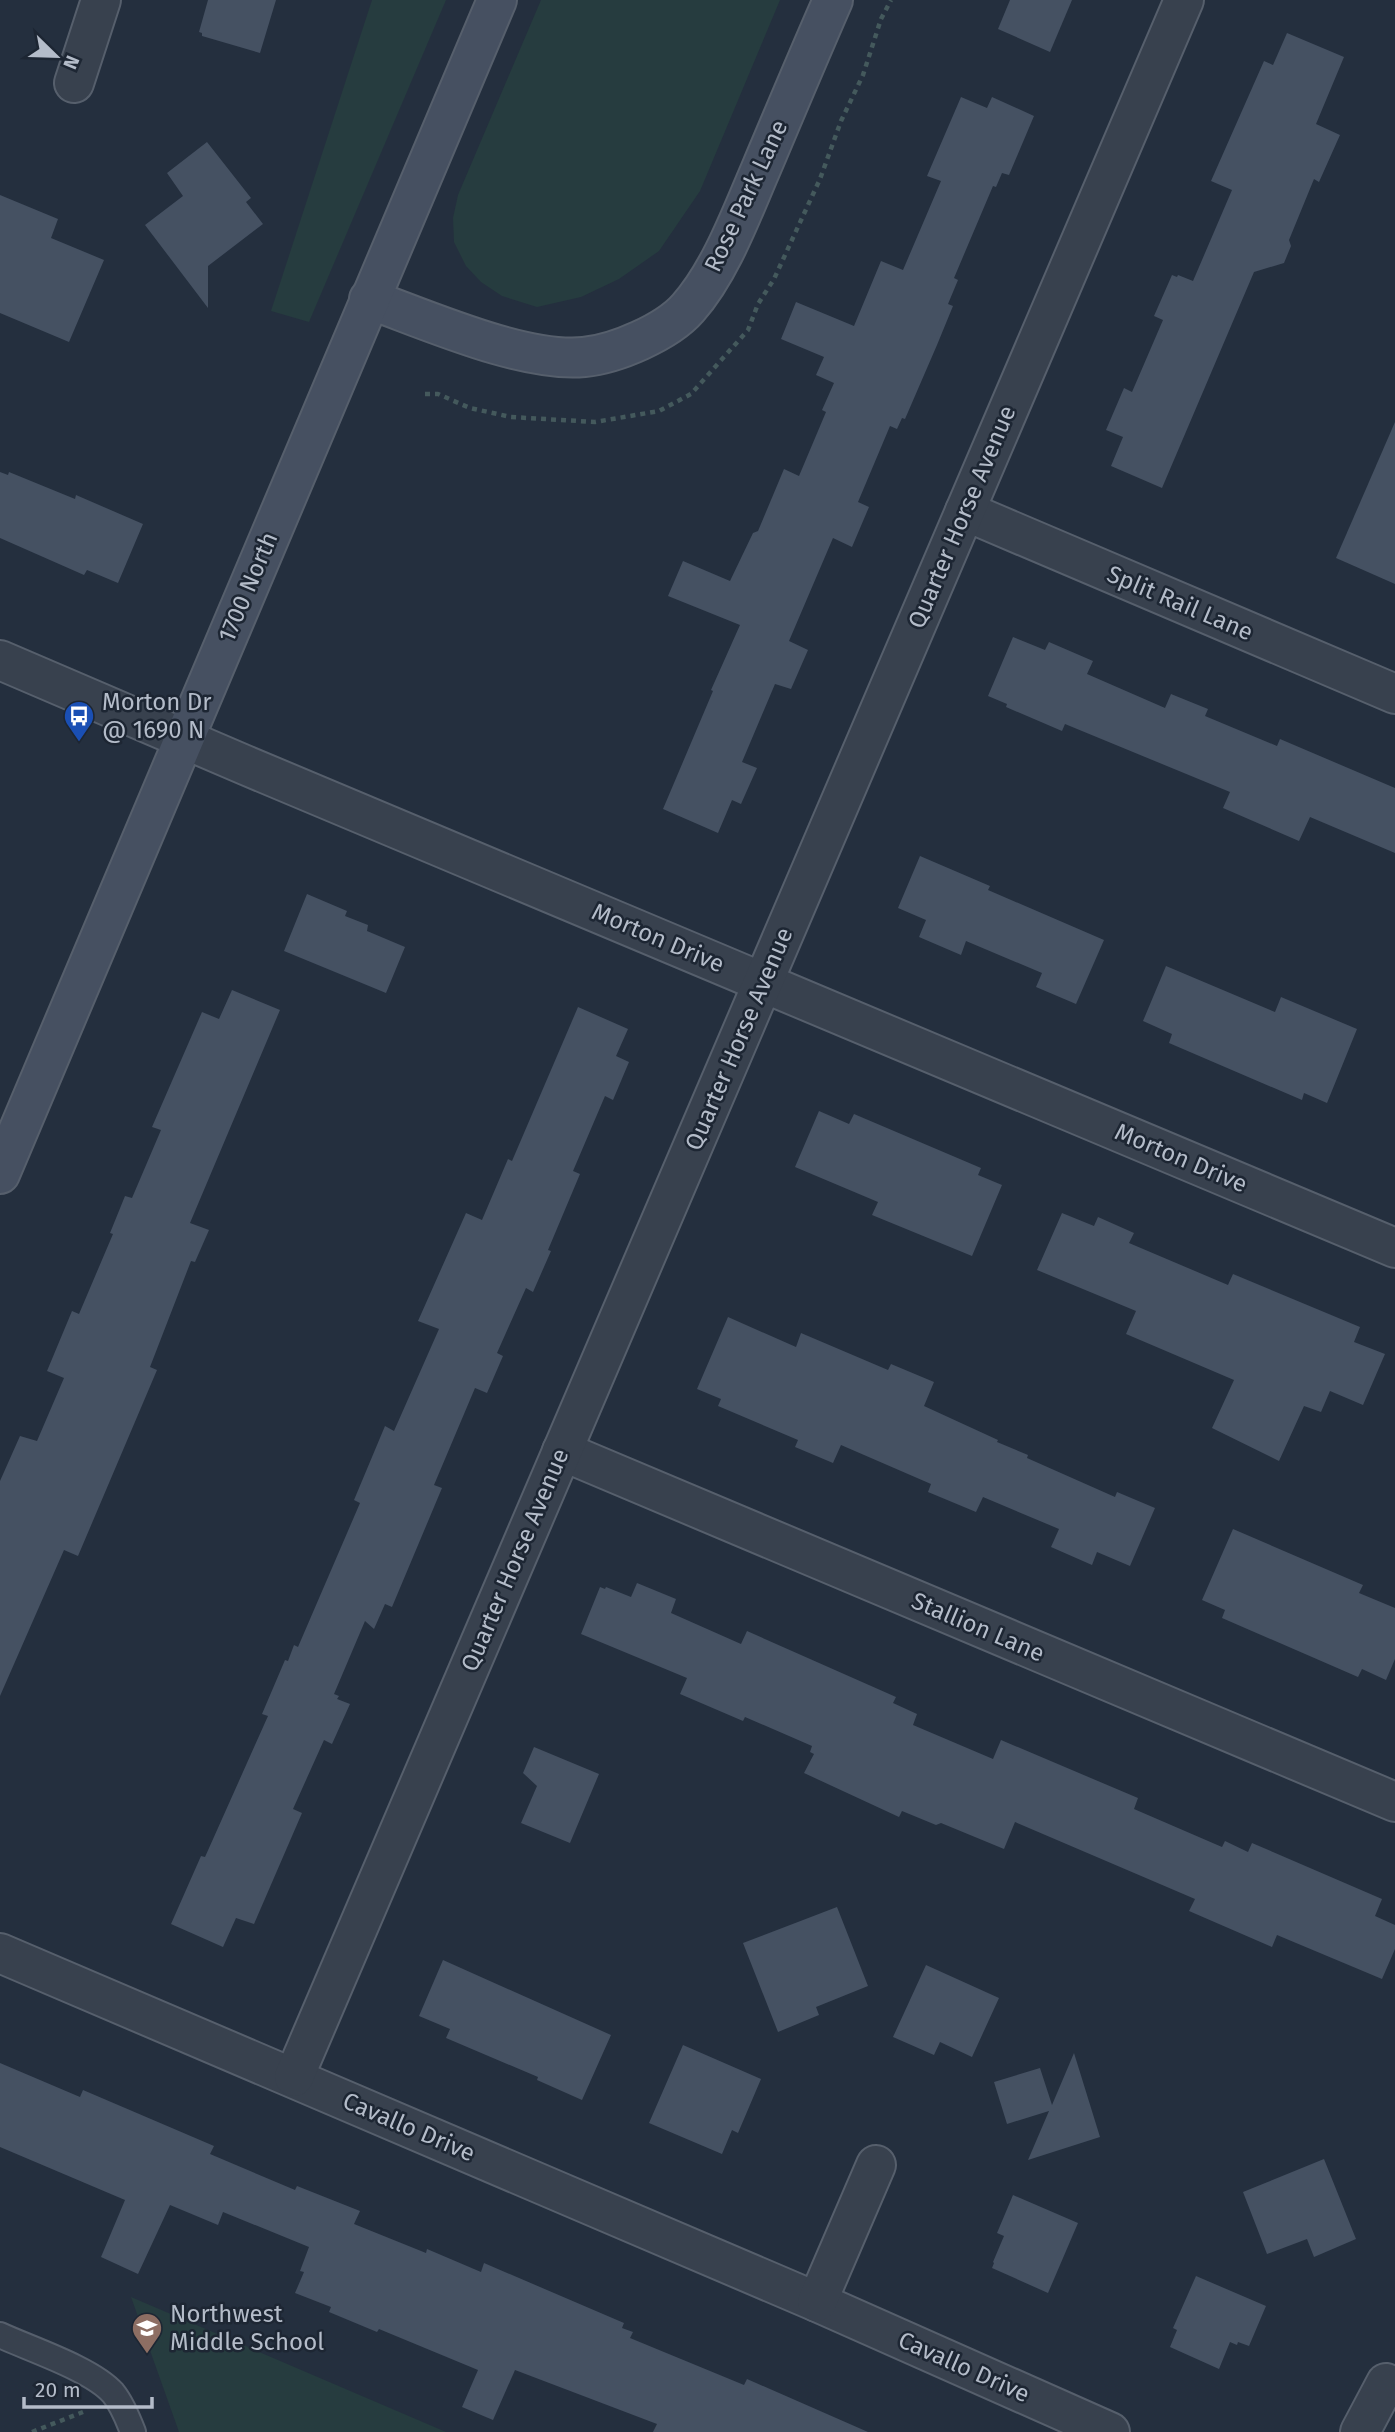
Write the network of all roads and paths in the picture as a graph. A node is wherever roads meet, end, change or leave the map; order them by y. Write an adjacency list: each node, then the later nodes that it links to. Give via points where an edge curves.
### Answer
1 (101, 0): 5 (street)
2 (497, 0): 6 (street, 1700 North)
3 (833, 0): 6 (street, Rose Park Lane, via 735,230 688,308 657,331 622,348 583,357 540,354)
4 (1184, 0): 7 (street, Quarter Horse Avenue)
5 (74, 83)
6 (369, 299): 10 (street, 1700 North)
7 (965, 511): 9 (street, Split Rail Lane); 11 (street, Quarter Horse Avenue)
8 (0, 660): 10 (street, Morton Drive)
9 (1395, 694)
10 (184, 739): 11 (street, Morton Drive); 12 (street, 1700 North)
11 (763, 982): 13 (street, Morton Drive); 14 (street, Quarter Horse Avenue)
12 (0, 1174)
13 (1395, 1248)
14 (562, 1451): 15 (street, Stallion Lane); 17 (street, Quarter Horse Avenue)
15 (1395, 1802)
16 (0, 1953): 17 (street, Cavallo Drive)
17 (294, 2077): 19 (street, Cavallo Drive)
18 (876, 2165): 19 (street)
19 (817, 2302): 25 (street, Cavallo Drive)
20 (0, 2335): 24 (lane, via 93,2377 113,2393)
21 (1385, 2383): 26 (street)
22 (95, 2407): 23 (path)
23 (32, 2432)
24 (133, 2432)
25 (1110, 2432)
26 (1360, 2432)

